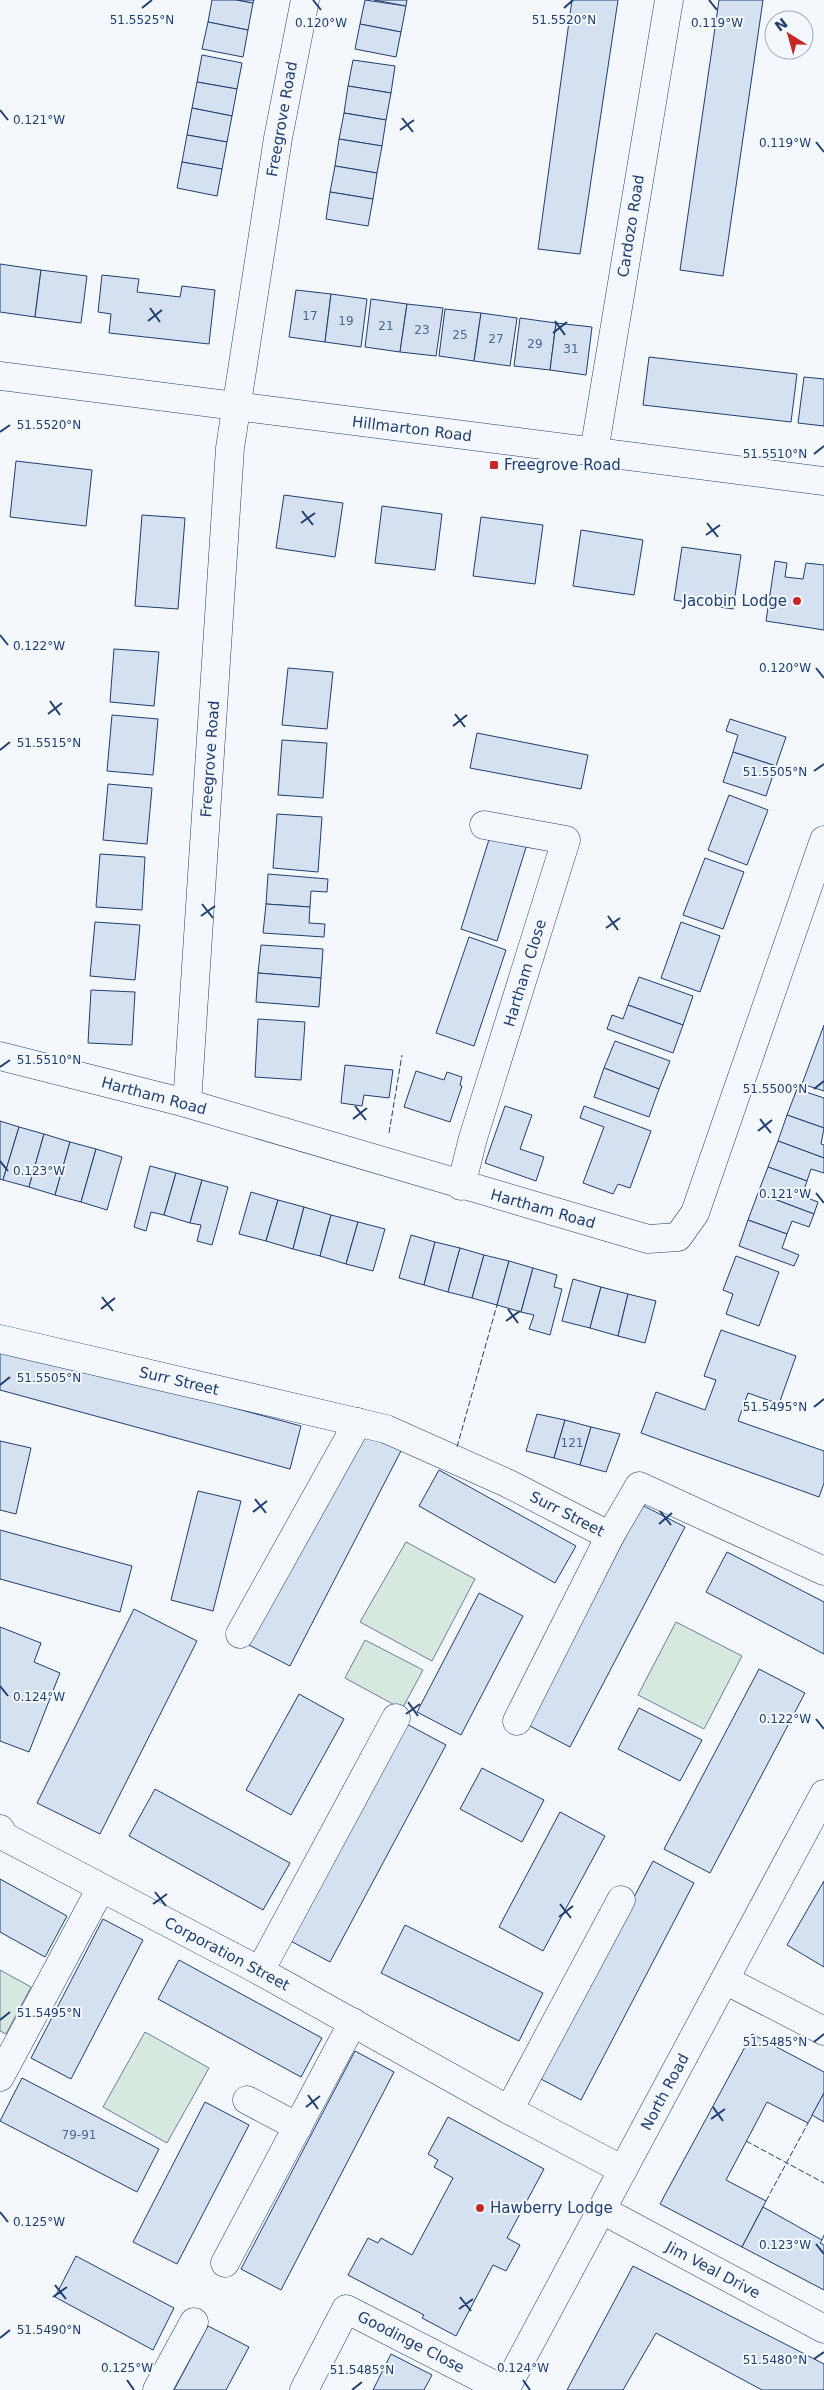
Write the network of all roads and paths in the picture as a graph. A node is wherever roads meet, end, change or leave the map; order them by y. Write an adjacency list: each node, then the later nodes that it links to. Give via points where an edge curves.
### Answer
1 (305, 0): 4 (street, Freegrove Road, via 278,138)
2 (668, 0): 5 (street, Cardozo Road)
3 (0, 376): 4 (street, Hillmarton Road)
4 (236, 406): 5 (street, Hillmarton Road); 10 (street, Freegrove Road, via 230,448)
5 (594, 452): 6 (street, Hillmarton Road)
6 (824, 481)
7 (484, 825): 11 (street, Hartham Close, via 566,840 473,1138)
8 (824, 840): 11 (street, Hartham Road, via 694,1213 678,1237 648,1240)
9 (0, 1056): 10 (street, Hartham Road)
10 (186, 1103): 11 (street, Hartham Road)
11 (462, 1186)
12 (0, 1339): 13 (street, Surr Street)
13 (358, 1422): 14 (street, Surr Street, via 386,1429 498,1479); 16 (street)
14 (610, 1536): 15 (street, Surr Street, via 639,1486); 18 (street, Surr Street)
15 (824, 1572)
16 (240, 1634)
17 (396, 1718): 23 (street)
18 (517, 1721)
19 (824, 1794): 24 (street, North Road)
20 (0, 1829): 21 (street, Corporation Street, via 5,1837)
21 (101, 1888): 23 (street, Corporation Street); 27 (street)
22 (621, 1900): 29 (street)
23 (260, 1971): 25 (street, Corporation Street)
24 (726, 1980): 26 (street); 31 (street, North Road)
25 (353, 2022): 29 (street, Corporation Street); 30 (street)
26 (824, 2031)
27 (0, 2077)
28 (247, 2100): 30 (street)
29 (508, 2110): 31 (street, Corporation Street)
30 (298, 2127): 33 (street)
31 (623, 2170): 32 (street, North Road)
32 (602, 2210): 35 (street, Jim Veal Drive); 38 (street, North Road)
33 (225, 2263)
34 (194, 2322): 36 (street)
35 (824, 2329)
36 (157, 2390)
37 (304, 2390): 38 (street, Goodinge Close, via 346,2309)
38 (505, 2390)

